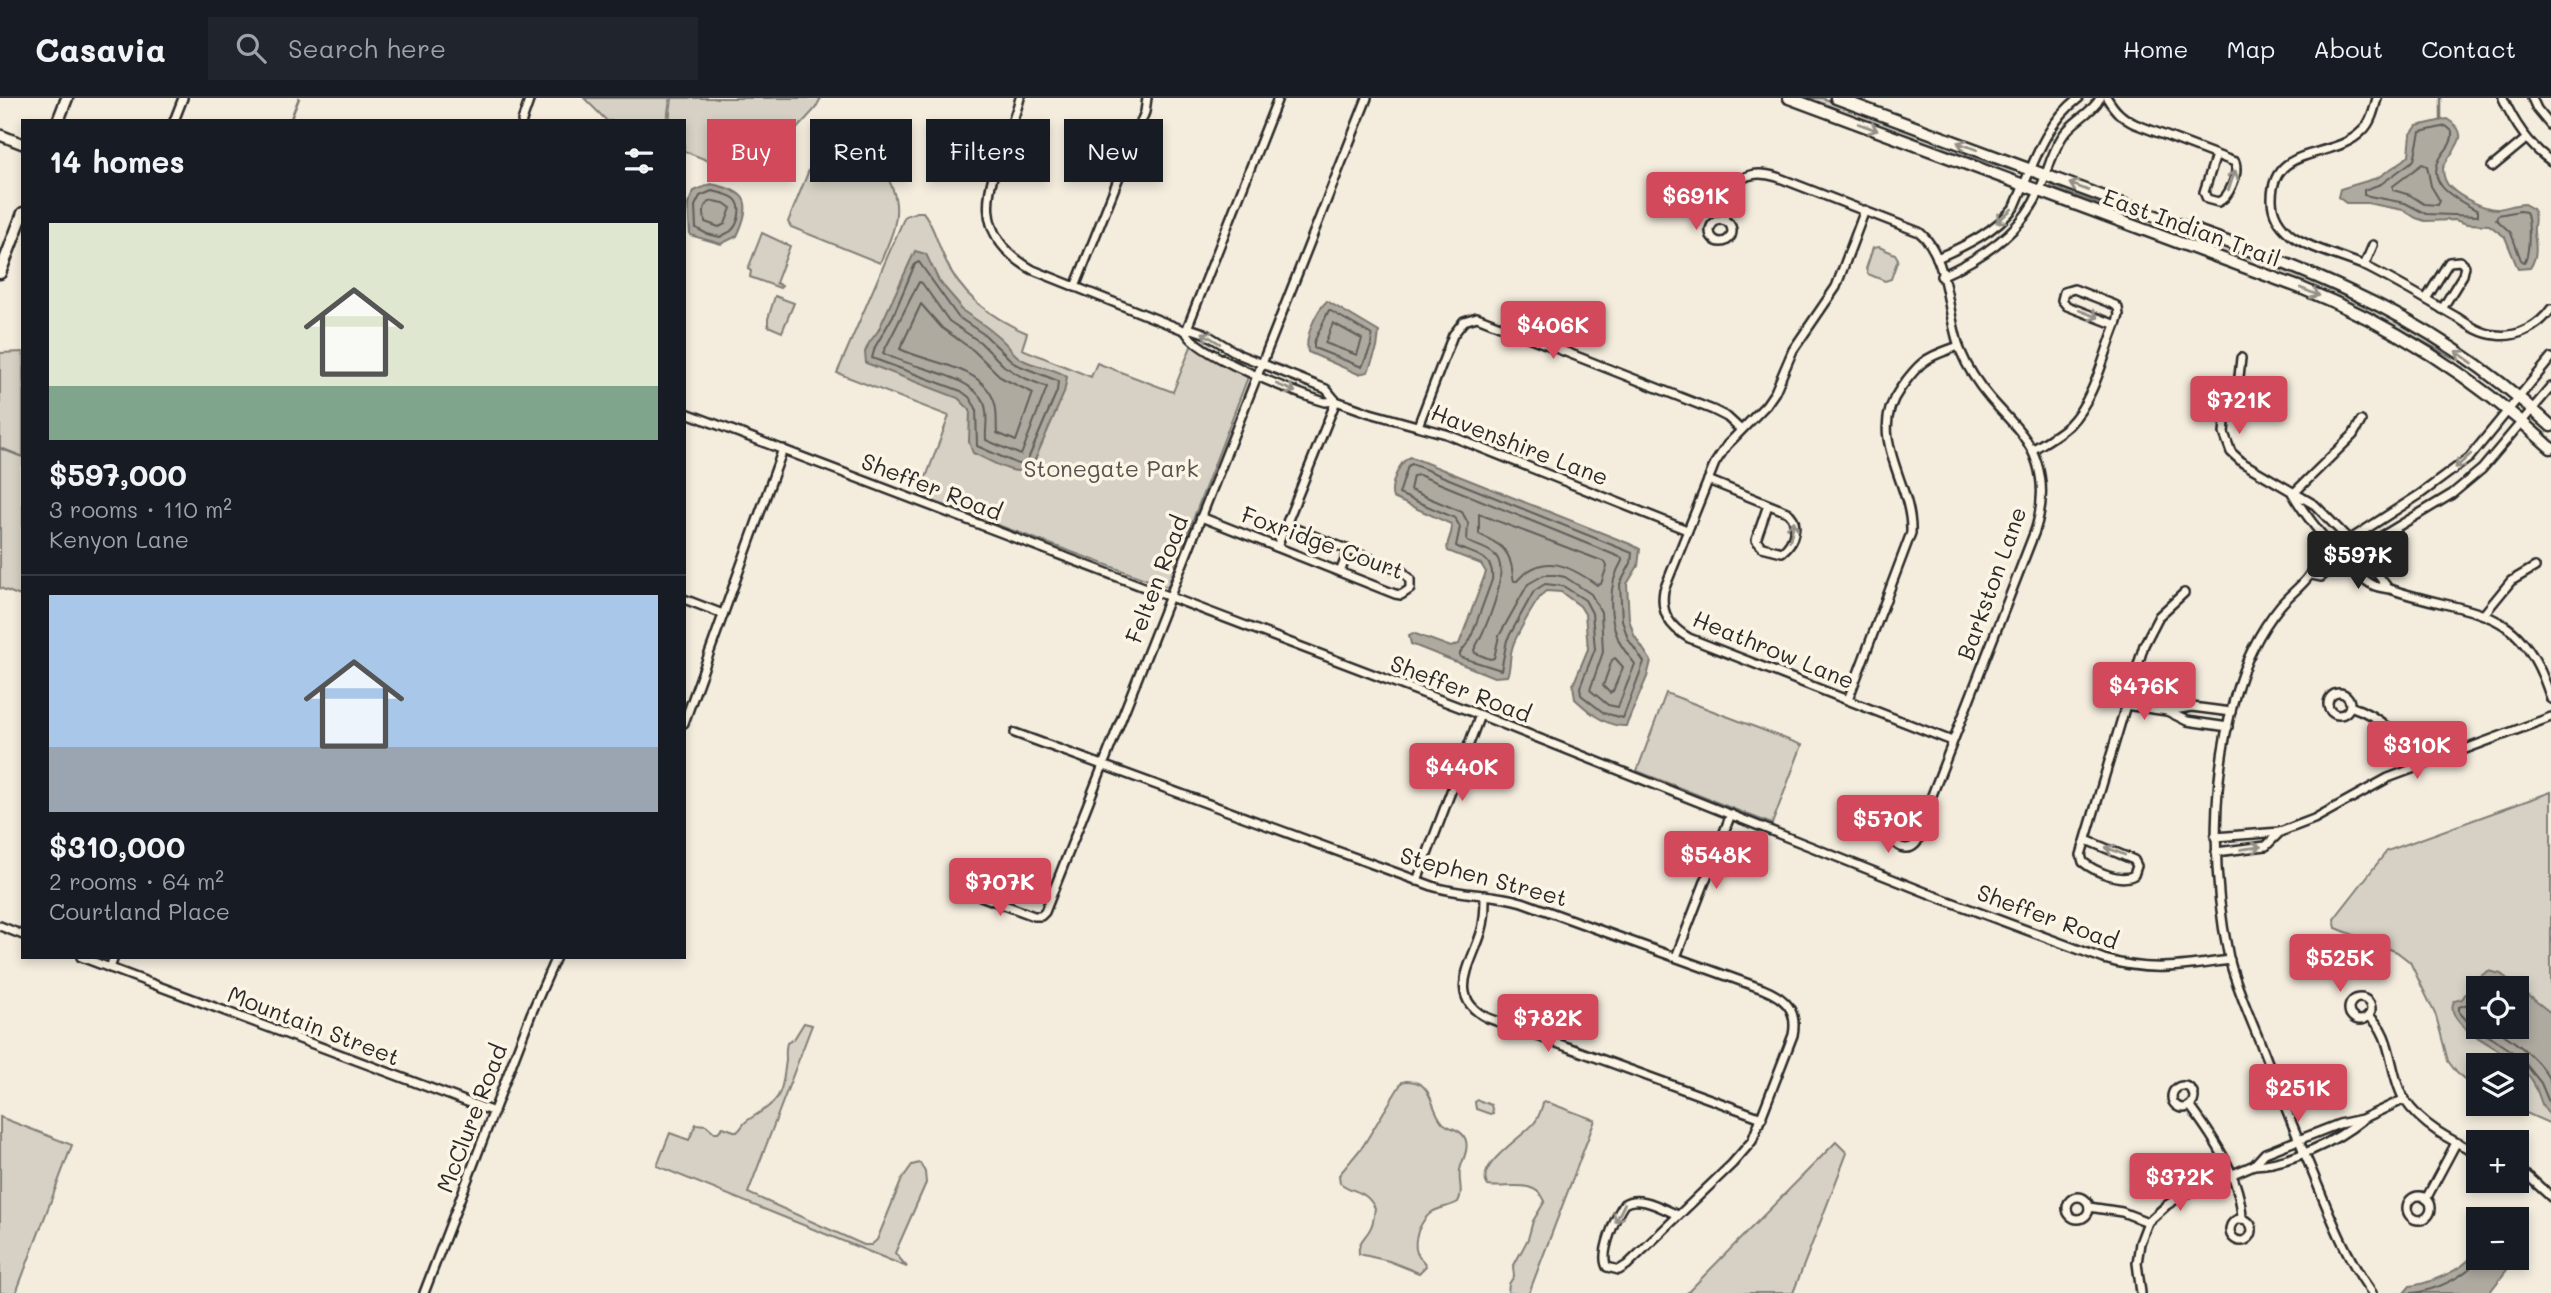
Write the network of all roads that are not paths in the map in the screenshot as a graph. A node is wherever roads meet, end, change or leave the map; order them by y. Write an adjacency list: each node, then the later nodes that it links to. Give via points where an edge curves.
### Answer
1 (67, 98): 16 (main road)
2 (183, 98): 17 (street)
3 (530, 98): 18 (street)
4 (1020, 98): 38 (street, Havenshire Lane, via 989,189 991,222 1021,264)
5 (1147, 98): 38 (street)
6 (1278, 98): 43 (street)
7 (1367, 98): 47 (street, Felten Road)
8 (1789, 98): 28 (main road, East Indian Trail, one-way to 28)
9 (1836, 98): 26 (main road, East Indian Trail, one-way to 9)
10 (2079, 98): 26 (street, via 2053,124)
11 (2100, 98): 27 (street, via 2068,128)
12 (2107, 98): 23 (street, via 2127,120)
13 (2378, 98): 35 (street, via 2366,127 2356,137 2296,158 2282,169 2273,188 2276,218 2293,237)
14 (2503, 98): 21 (street)
15 (2532, 98): 19 (street)
16 (59, 119)
17 (175, 119)
18 (523, 119)
19 (2551, 126)
20 (0, 135): 22 (street)
21 (2526, 139): 24 (street); 25 (street)
22 (21, 143)
23 (2216, 155): 23 (street, one-way to 23, via 2204,192 2207,199 2218,202 2226,196 2237,167)
24 (2551, 161)
25 (2492, 167)
26 (2031, 169): 27 (main road, East Indian Trail); 28 (street)
27 (2045, 175): 29 (street); 50 (main road, East Indian Trail, one-way to 27, via 2440,341 2355,293)
28 (2024, 186): 29 (main road, East Indian Trail); 34 (street, one-way to 34, via 2009,213 1968,245)
29 (2040, 191): 37 (street, via 2010,233); 53 (main road, East Indian Trail, one-way to 53, via 2340,304 2432,355)
30 (1865, 210): 32 (street, Barkston Lane, via 1758,174 1745,176 1734,186); 34 (street, Barkston Lane, via 1919,232); 59 (street, Heathrow Lane, via 1836,287 1793,350 1771,399)
31 (21, 218): 36 (main road)
32 (1724, 220)
33 (2373, 245): 35 (street)
34 (1937, 258): 37 (street, Barkston Lane)
35 (2364, 266): 39 (street)
36 (0, 273)
37 (1941, 276): 44 (street, Barkston Lane)
38 (1075, 287): 43 (street, Havenshire Lane)
39 (2426, 299): 40 (street); 40 (street, via 2449,262 2460,261 2465,266 2463,275)
40 (2442, 309): 41 (street, via 2480,331 2501,336 2527,330)
41 (2551, 309)
42 (2116, 325): 42 (street, one-way to 42, via 2120,311 2115,305 2074,289 2064,292 2062,300 2067,306); 62 (street, via 2079,414)
43 (1186, 331): 47 (street, Havenshire Lane, one-way to 43, via 1231,351 1204,332); 48 (street, Havenshire Lane, via 1190,338)
44 (1959, 346): 62 (street, Barkston Lane, via 1979,385); 85 (street, via 1931,355 1915,368 1887,413 1886,432 1911,533)
45 (2241, 358): 64 (street, via 2238,386 2225,422 2226,442 2237,459)
46 (2551, 358): 50 (street)
47 (1263, 364): 48 (street, Felten Road); 51 (street, Havenshire Lane, via 1326,389)
48 (1258, 376): 51 (street, Havenshire Lane, one-way to 51, via 1325,402); 66 (street, Felten Road)
49 (2551, 387): 52 (street)
50 (2519, 397): 52 (main road, East Indian Trail); 53 (street)
51 (1336, 401): 57 (street, Havenshire Lane); 67 (street)
52 (2532, 409): 56 (street); 58 (main road, East Indian Trail)
53 (2509, 410): 56 (main road, East Indian Trail); 69 (street, one-way to 69, via 2469,458)
54 (686, 413): 61 (street, Sheffer Road)
55 (2361, 421): 64 (street, via 2353,435)
56 (2522, 421): 60 (main road, East Indian Trail); 73 (street, via 2482,469 2452,494)
57 (1418, 426): 59 (street, via 1453,335 1464,321 1478,317 1713,410); 68 (street, Havenshire Lane)
58 (2551, 426)
59 (1741, 430): 63 (street, Heathrow Lane, via 1720,454)
60 (2551, 447)
61 (783, 449): 80 (street, Sheffer Road); 82 (street)
62 (2032, 450): 95 (street, Barkston Lane, via 2041,485 2039,519)
63 (1708, 480): 65 (street); 68 (street, Heathrow Lane)
64 (2293, 494): 69 (street, via 2315,505); 71 (street)
65 (1768, 505): 65 (street, one-way to 65, via 1756,540 1762,547 1782,552 1794,532 1794,518)
66 (1201, 517): 70 (street, Foxridge Court); 80 (street, Felten Road)
67 (1286, 525): 70 (street); 72 (street, Foxridge Court)
68 (1687, 530): 85 (street, Heathrow Lane, via 1662,599 1672,626 1689,638)
69 (2348, 540): 71 (street); 73 (street)
70 (1277, 547): 76 (street, Foxridge Court)
71 (2335, 548): 74 (street); 77 (street, via 2315,562)
72 (1349, 550): 76 (street); 76 (street, Foxridge Court, via 1407,574 1410,589 1395,594)
73 (2360, 551): 74 (street); 78 (street)
74 (2344, 559): 77 (street, via 2321,578); 78 (street, via 2370,583)
75 (2535, 567): 83 (street, via 2511,581)
76 (1340, 572)
77 (2312, 575): 89 (street, via 2280,606 2255,644)
78 (2388, 588): 83 (street)
79 (2184, 593): 86 (street, via 2159,616 2149,633)
80 (1170, 598): 90 (street, Sheffer Road); 96 (street, Felten Road)
81 (686, 600): 82 (street)
82 (723, 614): 91 (street)
83 (2484, 614): 84 (street, via 2528,648)
84 (2551, 699)
85 (1848, 701): 95 (street, Heathrow Lane)
86 (2125, 705): 88 (street); 102 (street)
87 (2350, 706): 97 (street, via 2368,713 2396,735)
88 (2167, 711): 89 (street, via 2186,707); 93 (street, via 2187,721)
89 (2231, 712): 93 (street)
90 (1480, 715): 98 (street, Sheffer Road); 104 (street)
91 (686, 717)
92 (2551, 717): 97 (street)
93 (2228, 727): 101 (street)
94 (1014, 733): 96 (street, Stephen Street)
95 (1952, 741): 99 (street, Barkston Lane, via 1927,808)
96 (1103, 766): 104 (street, Stephen Street); 105 (street, Felten Road, via 1041,916)
97 (2415, 766): 100 (street)
98 (1731, 814): 109 (street); 113 (street, Sheffer Road, via 2111,961 2162,968)
99 (1914, 825)
100 (2280, 832): 101 (street); 103 (street, one-way to 100, via 2266,846)
101 (2215, 837): 103 (street)
102 (2086, 840): 102 (street, one-way to 102, via 2081,855 2087,865 2124,879 2134,876 2134,860)
103 (2216, 852): 113 (street)
104 (1418, 881): 106 (street, Stephen Street, via 1458,894)
105 (964, 890)
106 (1485, 895): 109 (street, Stephen Street, via 1522,902); 119 (street, via 1481,932 1464,981 1465,997 1475,1010)
107 (0, 926): 108 (street)
108 (21, 934)
109 (1676, 957): 119 (street, Stephen Street, via 1773,993 1792,1010 1793,1035)
110 (86, 959): 114 (street, Mountain Street)
111 (113, 959): 114 (street)
112 (555, 959): 118 (street, McClure Road)
113 (2230, 960): 121 (street)
114 (110, 968): 118 (street, Mountain Street)
115 (2368, 1016): 116 (street, via 2383,1031)
116 (2405, 1099): 120 (street); 122 (street, via 2429,1126)
117 (2190, 1106): 126 (street)
118 (494, 1112): 134 (street, McClure Road)
119 (1762, 1118): 131 (street, Stephen Street, via 1747,1148)
120 (2362, 1119): 121 (street); 124 (street, via 2343,1136)
121 (2299, 1139): 124 (street); 125 (street, via 2266,1153)
122 (2456, 1143): 123 (street); 129 (street)
123 (2466, 1148)
124 (2304, 1152): 125 (street, via 2271,1165); 136 (street, via 2342,1240)
125 (2254, 1165): 126 (street)
126 (2232, 1175): 132 (street); 133 (street, via 2181,1196)
127 (2529, 1177): 128 (street)
128 (2551, 1196)
129 (2426, 1199)
130 (2089, 1207): 133 (street)
131 (1678, 1215): 131 (street, Stephen Street, one-way to 131, via 1641,1201 1624,1203 1605,1250 1607,1267 1619,1270 1627,1265)
132 (2242, 1219)
133 (2148, 1222): 135 (street, via 2138,1252)
134 (424, 1293)
135 (2141, 1293)
136 (2372, 1293)

